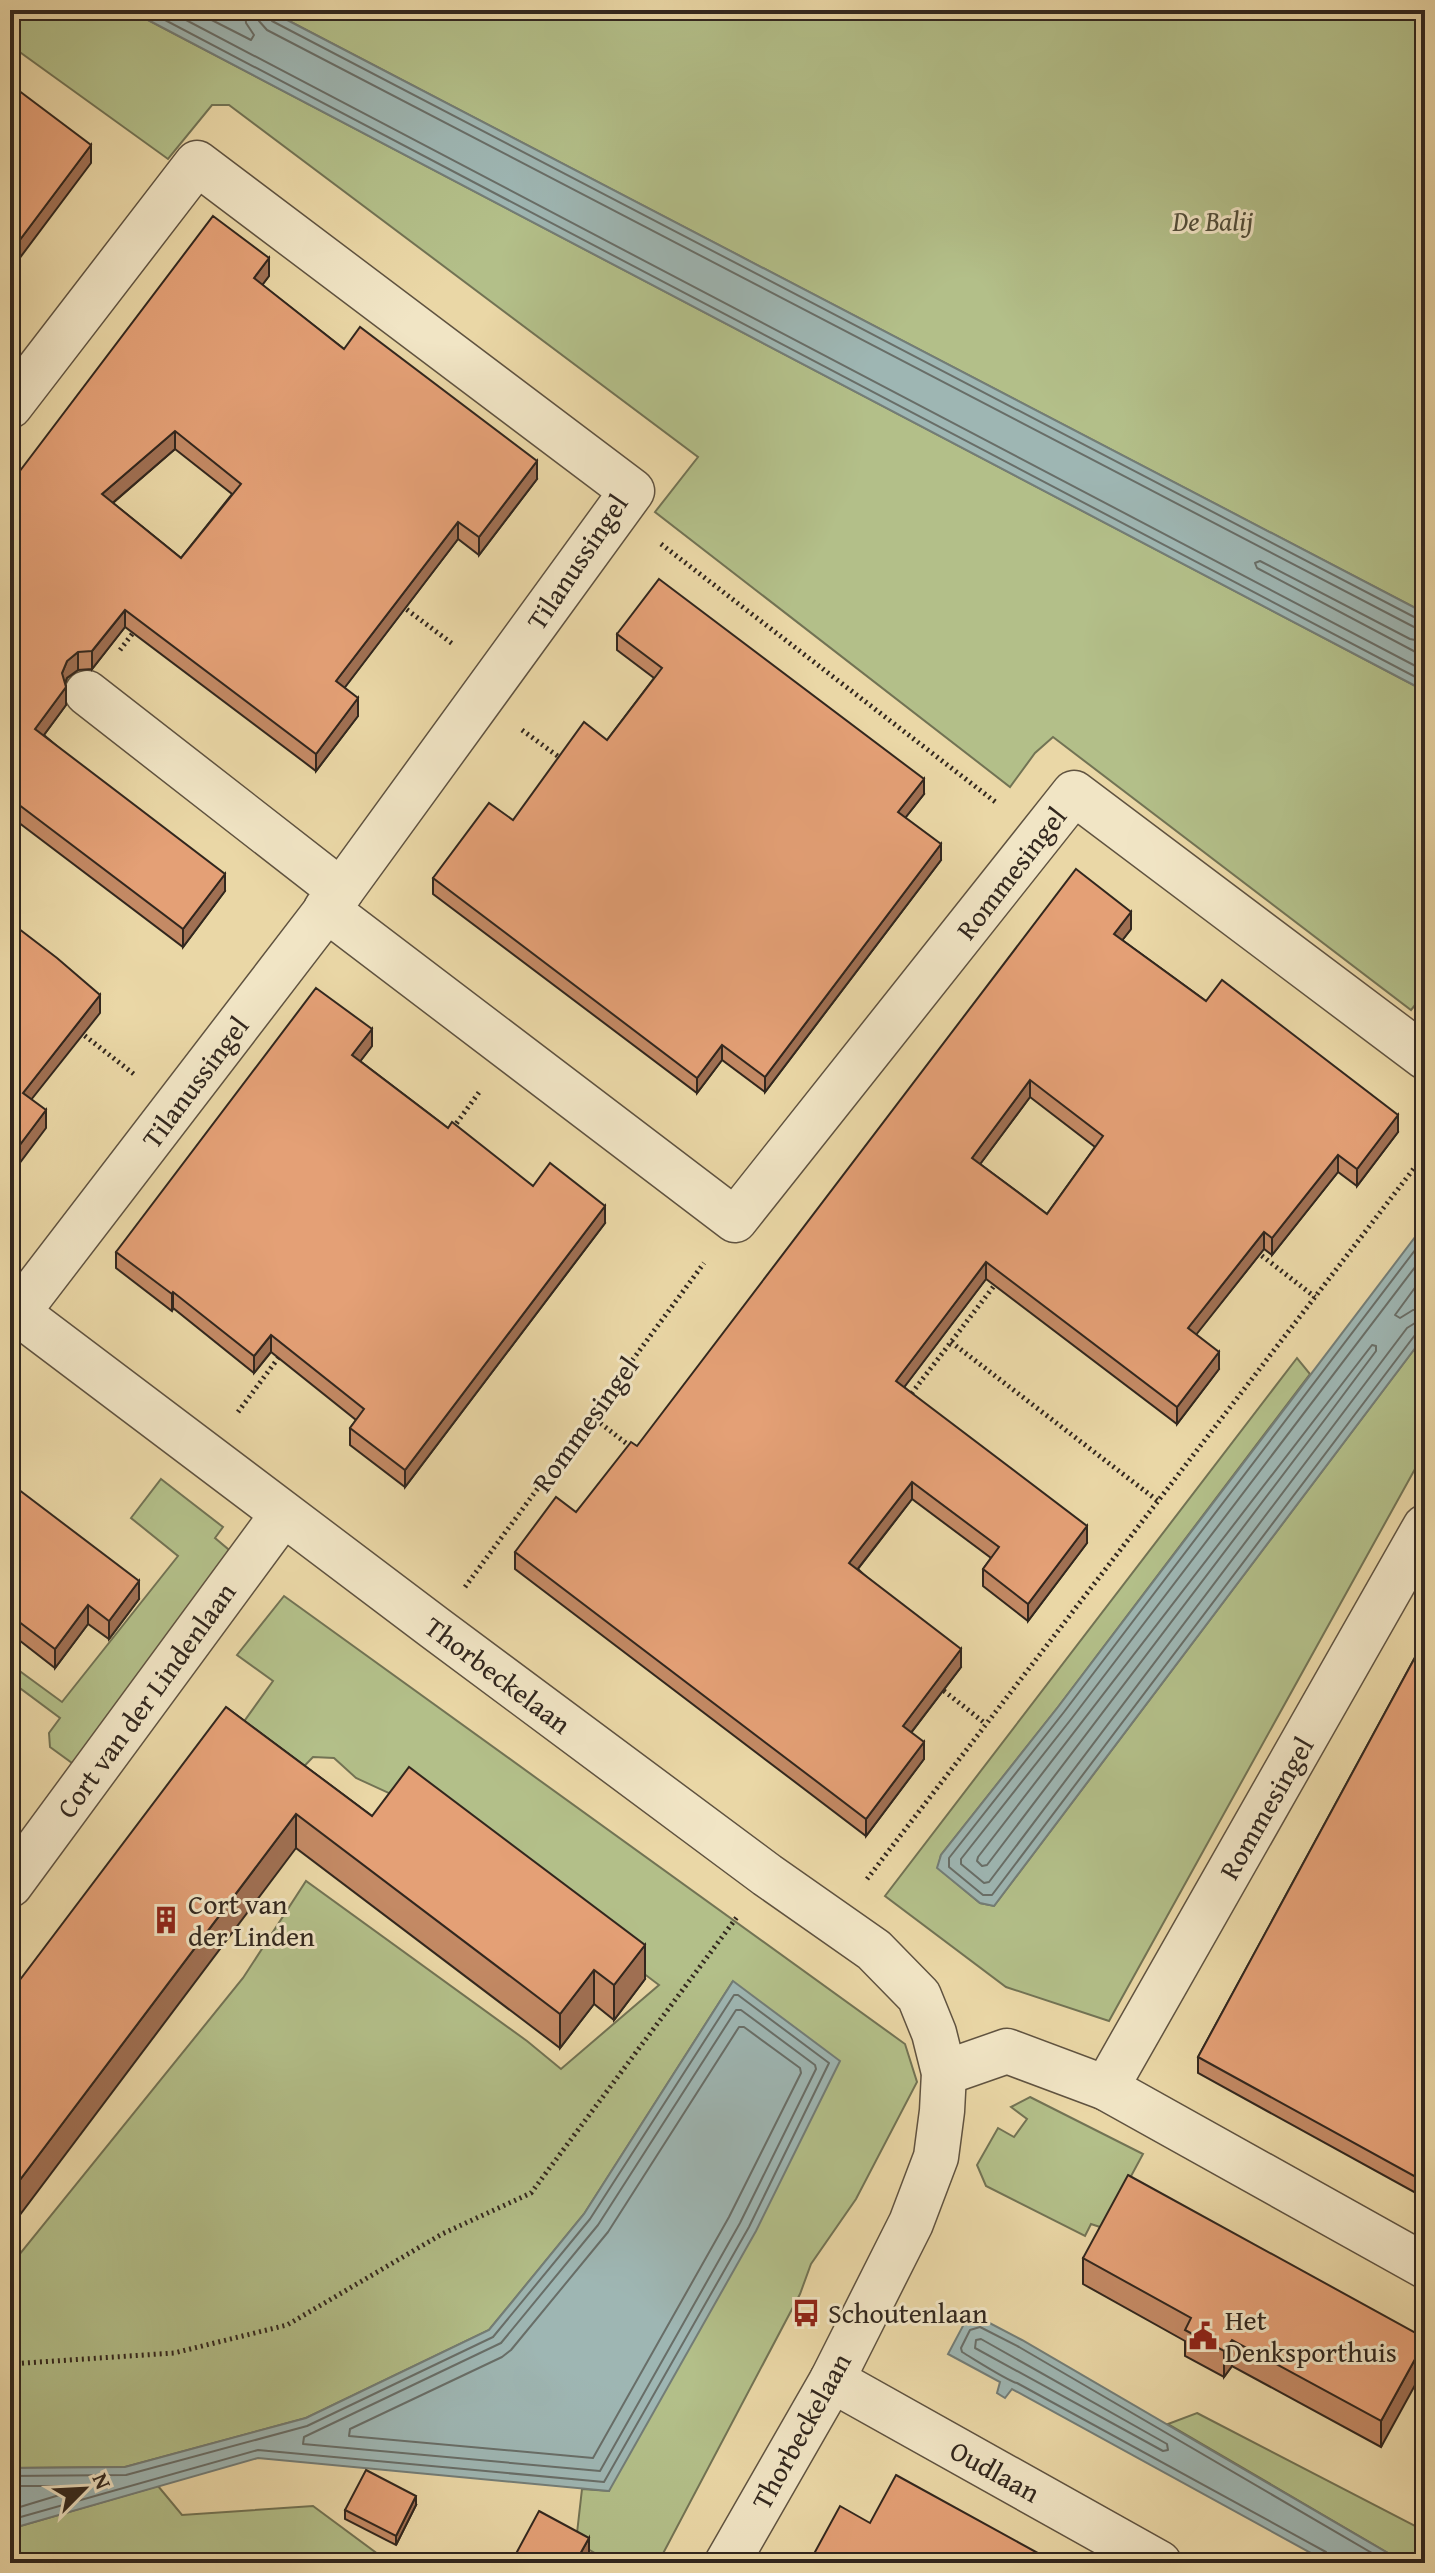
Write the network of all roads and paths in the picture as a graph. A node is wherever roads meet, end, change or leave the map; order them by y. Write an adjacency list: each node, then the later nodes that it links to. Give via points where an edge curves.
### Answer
1 (10, 406): 2 (street, Tilanussingel, via 197,163 632,491)
2 (618, 511): 5 (street, Tilanussingel); 8 (path)
3 (396, 601): 5 (path)
4 (143, 620): 6 (path)
5 (488, 688): 7 (path); 9 (street, Tilanussingel)
6 (87, 693): 9 (street)
7 (568, 764)
8 (1040, 837): 12 (street, Rommesingel, via 1074,793); 16 (street, Rommesingel)
9 (334, 900): 11 (street); 13 (street, Tilanussingel)
10 (69, 1024): 13 (path)
11 (512, 1049): 14 (path); 16 (street)
12 (1425, 1057)
13 (176, 1107): 20 (street, Tilanussingel)
14 (445, 1138)
15 (1425, 1154): 19 (path)
16 (735, 1220): 24 (path, Rommesingel)
17 (1254, 1250): 19 (path)
18 (1006, 1269): 22 (path)
19 (1315, 1297): 27 (path)
20 (14, 1310): 26 (street, Thorbeckelaan)
21 (291, 1341): 26 (path)
22 (951, 1342): 23 (path); 27 (path)
23 (904, 1403)
24 (591, 1416): 25 (path); 30 (path, Rommesingel)
25 (638, 1453)
26 (205, 1455): 28 (street, Thorbeckelaan)
27 (1158, 1501): 32 (path)
28 (283, 1514): 30 (street, Thorbeckelaan); 34 (street, Cort van der Lindenlaan)
29 (1425, 1527): 37 (street, Rommesingel)
30 (435, 1628): 33 (street, Thorbeckelaan)
31 (938, 1686): 32 (path)
32 (986, 1724): 35 (path)
33 (767, 1875): 35 (street, Thorbeckelaan); 39 (path, via 531,2193 442,2234 287,2325 174,2353)
34 (10, 1885)
35 (835, 1921): 36 (street, Thorbeckelaan, via 874,1950 919,1996)
36 (944, 2073): 37 (street, via 1007,2051); 40 (street, Thorbeckelaan, via 936,2157 911,2223)
37 (1106, 2088): 38 (street)
38 (1425, 2266)
39 (10, 2364)
40 (832, 2380): 41 (street, Thorbeckelaan); 42 (street, Oudlaan)
41 (727, 2563)
42 (1159, 2563)

